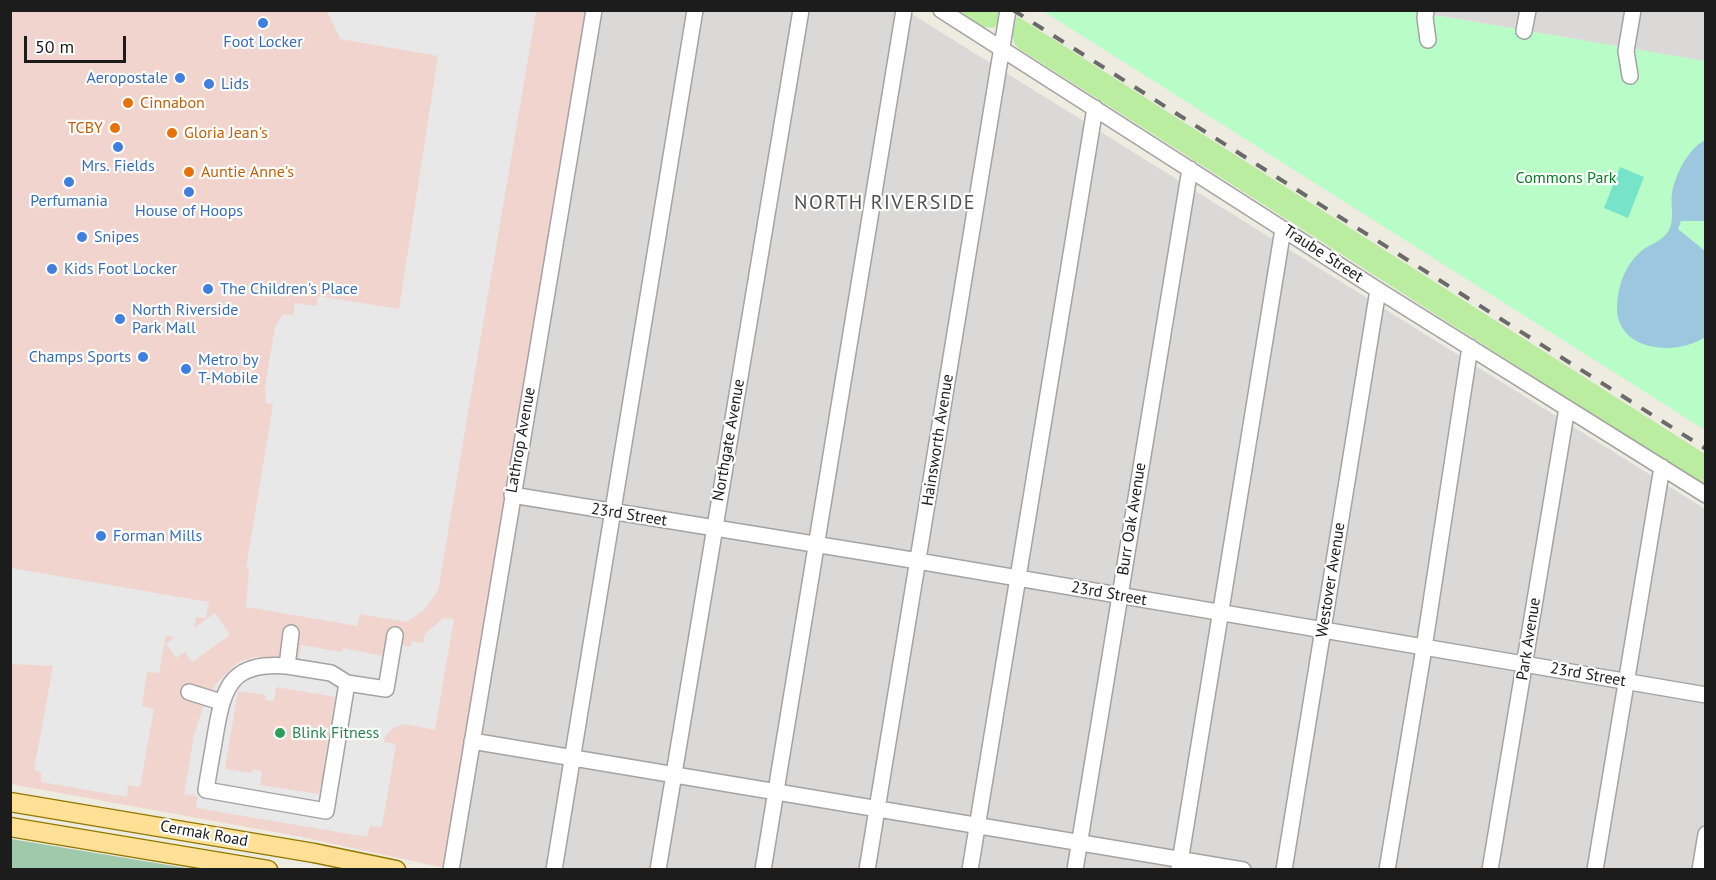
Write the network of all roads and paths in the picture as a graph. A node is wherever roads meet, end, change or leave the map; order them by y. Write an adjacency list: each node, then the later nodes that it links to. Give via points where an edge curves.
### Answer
1 (594, 10): 21 (street, Lathrop Avenue)
2 (695, 10): 23 (street)
3 (801, 10): 24 (street, Northgate Avenue)
4 (903, 10): 25 (street)
5 (941, 10): 12 (street, Traube Street)
6 (1008, 10): 12 (street, Hainsworth Avenue)
7 (1426, 10): 11 (street)
8 (1528, 10): 10 (street)
9 (1633, 10): 13 (street, via 1626,51)
10 (1524, 31)
11 (1428, 40)
12 (1001, 49): 14 (street, Traube Street); 26 (street, Hainsworth Avenue)
13 (1630, 76)
14 (1095, 108): 15 (street, Traube Street); 27 (street)
15 (1190, 169): 16 (street, Traube Street); 28 (street, Burr Oak Avenue)
16 (1284, 229): 17 (street, Traube Street); 29 (street)
17 (1378, 290): 18 (street, Traube Street); 30 (street, Westover Avenue)
18 (1470, 347): 19 (street, Traube Street); 33 (street)
19 (1567, 408): 20 (street, Traube Street); 34 (street, Park Avenue)
20 (1662, 467): 22 (street, Traube Street); 36 (street)
21 (512, 495): 23 (street, 23rd Street); 41 (street, Lathrop Avenue)
22 (1706, 495)
23 (613, 512): 24 (street, 23rd Street); 42 (street)
24 (714, 529): 25 (street, 23rd Street); 43 (street, Northgate Avenue)
25 (816, 545): 26 (street, 23rd Street); 44 (street)
26 (918, 561): 27 (street, 23rd Street); 46 (street, Hainsworth Avenue)
27 (1018, 579): 28 (street, 23rd Street); 47 (street)
28 (1119, 596): 29 (street, 23rd Street); 50 (street, Burr Oak Avenue)
29 (1221, 614): 30 (street, 23rd Street); 51 (street)
30 (1322, 631): 33 (street, 23rd Street); 62 (street, Westover Avenue)
31 (291, 633): 35 (street)
32 (395, 635): 37 (street, via 386,689)
33 (1424, 648): 34 (street, 23rd Street); 63 (street)
34 (1525, 664): 36 (street, 23rd Street); 64 (street, Park Avenue)
35 (287, 666): 37 (street, via 331,673); 40 (street, via 266,664 251,668 235,679)
36 (1626, 682): 39 (street, 23rd Street); 65 (street)
37 (347, 683): 40 (street, via 326,811 206,790)
38 (189, 693): 40 (street)
39 (1706, 695)
40 (221, 702)
41 (472, 741): 42 (street); 54 (street, Lathrop Avenue)
42 (572, 758): 43 (street); 55 (street)
43 (673, 775): 44 (street); 56 (street, Northgate Avenue)
44 (776, 792): 46 (street); 57 (street)
45 (10, 802): 53 (main road, Cermak Road)
46 (877, 808): 47 (street); 58 (street, Hainsworth Avenue)
47 (977, 825): 50 (street); 59 (street)
48 (10, 827): 52 (main road, Cermak Road)
49 (1706, 834): 66 (street)
50 (1079, 842): 51 (street); 60 (street, Burr Oak Avenue)
51 (1180, 864): 61 (street)
52 (268, 870)
53 (396, 870)
54 (451, 870)
55 (554, 870)
56 (658, 870)
57 (763, 870)
58 (867, 870)
59 (970, 870)
60 (1075, 870)
61 (1242, 870)
62 (1284, 870)
63 (1387, 870)
64 (1490, 870)
65 (1595, 870)
66 (1700, 870)

